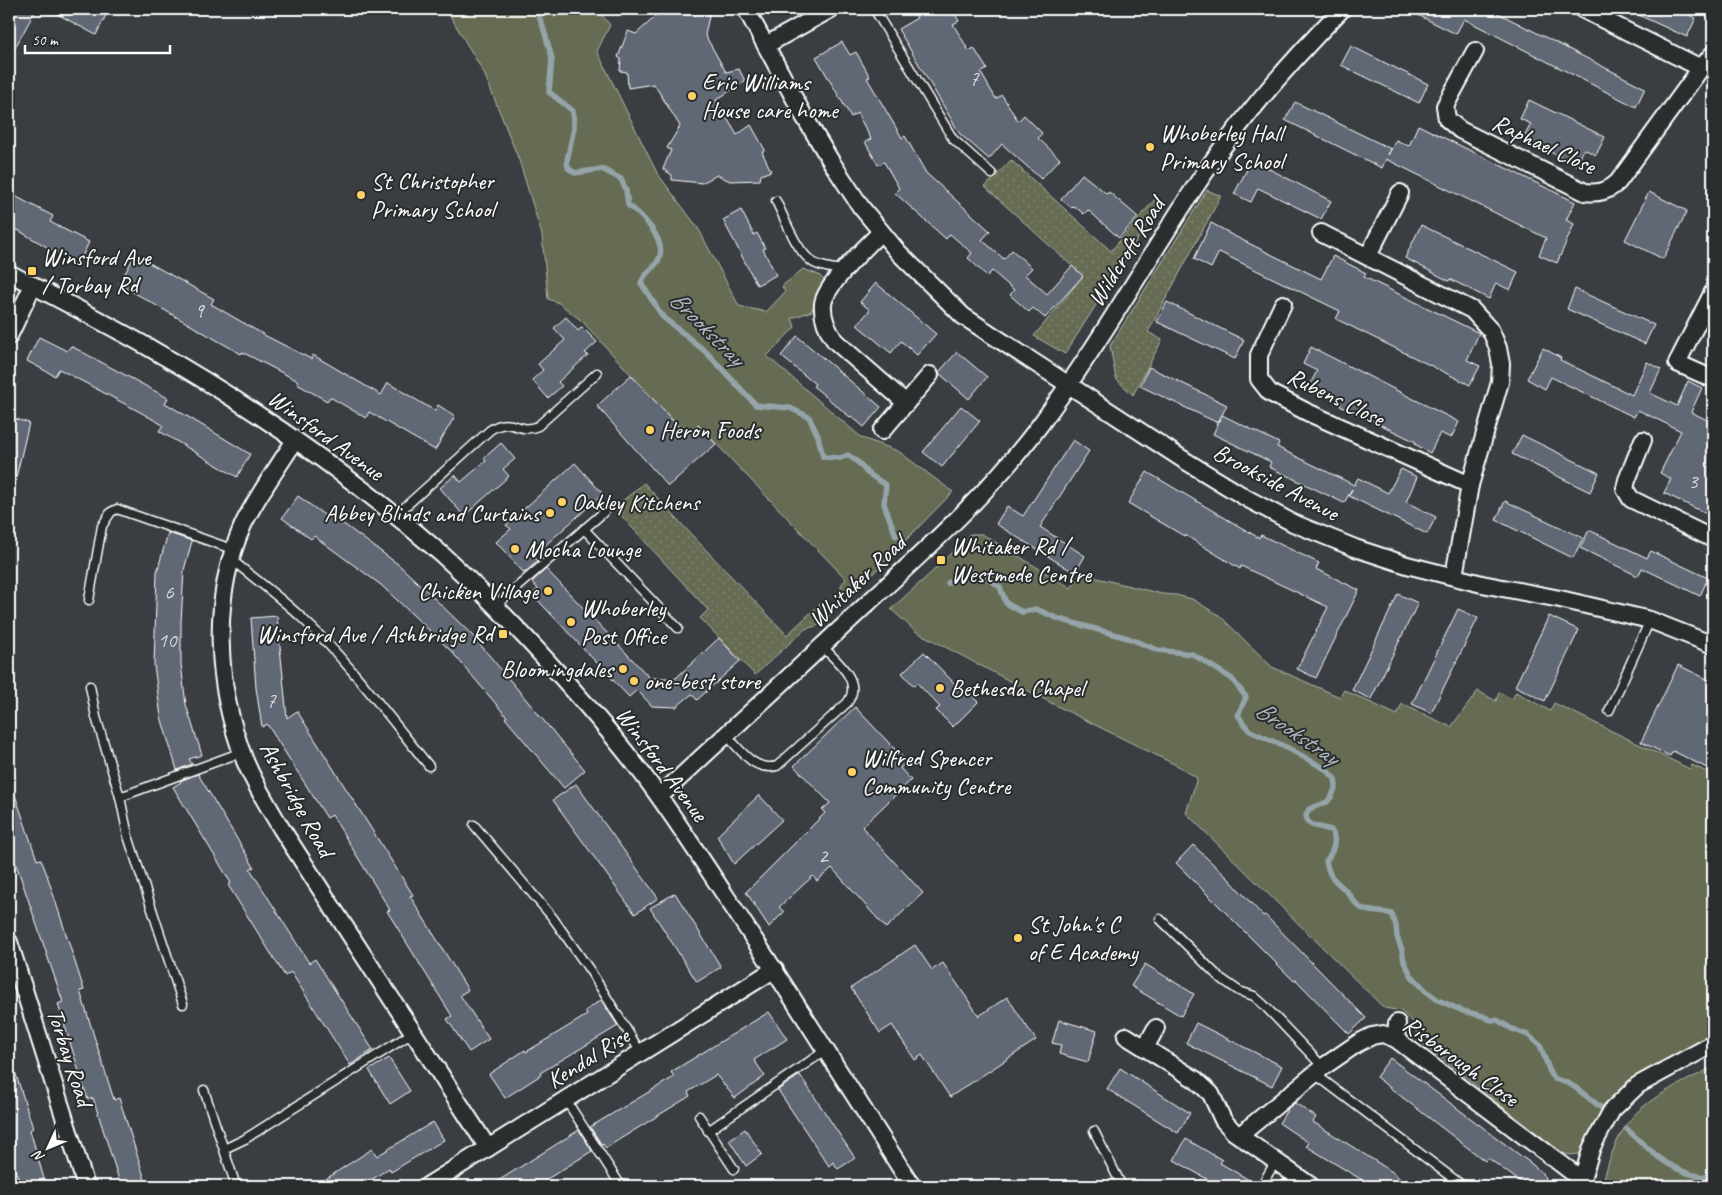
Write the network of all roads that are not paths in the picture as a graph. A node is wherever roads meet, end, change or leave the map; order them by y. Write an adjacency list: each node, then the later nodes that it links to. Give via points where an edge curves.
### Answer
1 (746, 9): 7 (street, Brookside Avenue)
2 (831, 9): 7 (street)
3 (874, 9): 11 (lane, via 953,139)
4 (1342, 9): 26 (street, Wildcroft Road, via 1287,68 1218,154)
5 (1582, 9): 6 (street)
6 (1599, 13): 10 (street)
7 (766, 45): 14 (street, Brookside Avenue, via 832,164)
8 (1475, 50): 10 (street, Raphael Close, via 1444,106 1447,119 1460,130 1595,194 1618,182)
9 (1713, 54): 10 (street, Raphael Close)
10 (1701, 68)
11 (992, 174)
12 (1400, 193): 16 (street)
13 (776, 201): 17 (lane, via 803,254 815,264)
14 (881, 232): 17 (street); 26 (street, Brookside Avenue, via 964,316)
15 (1321, 233): 16 (street)
16 (1368, 256): 31 (street, via 1472,310 1491,331 1501,364 1500,382)
17 (845, 270): 27 (street, via 823,304 828,331 835,341)
18 (9, 273): 19 (street, Winsford Avenue)
19 (33, 285): 22 (street); 29 (street, Winsford Avenue, via 149,347)
20 (1713, 292): 25 (street, via 1677,363)
21 (1284, 304): 31 (street, Rubens Close, via 1259,355 1259,378 1270,393)
22 (9, 336)
23 (597, 374): 33 (lane, via 538,426 530,430 504,423 490,430)
24 (930, 375): 27 (street)
25 (1713, 379)
26 (1068, 384): 37 (street, Brookside Avenue, via 1184,460 1293,523 1363,551); 43 (street, Whitaker Road, via 1010,462 934,542)
27 (906, 403): 28 (street)
28 (882, 431)
29 (295, 440): 33 (street, Winsford Avenue); 36 (street, Ashbridge Road, via 244,524)
30 (1643, 440): 35 (street, via 1625,489 1631,499)
31 (1470, 486): 37 (street)
32 (604, 512): 34 (lane)
33 (396, 515): 39 (street, Winsford Avenue)
34 (584, 529): 39 (lane); 41 (lane)
35 (1713, 539)
36 (233, 555): 38 (lane, via 117,509 111,512 102,526); 47 (street, Ashbridge Road, via 221,617 220,645 226,703); 48 (lane, via 330,646)
37 (1454, 576): 40 (street, Brookside Avenue)
38 (89, 600)
39 (496, 606): 49 (street, Winsford Avenue, via 572,687)
40 (1650, 620): 42 (street, Brookside Avenue); 45 (lane)
41 (678, 628)
42 (1713, 645)
43 (822, 646): 46 (street, Whitaker Road); 46 (lane, via 852,681 850,699 840,710 783,762 769,768 750,760)
44 (90, 686): 50 (lane)
45 (1609, 711)
46 (726, 735): 49 (street, Whitaker Road)
47 (242, 752): 50 (lane); 58 (street, Ashbridge Road, via 281,828)
48 (429, 766)
49 (660, 796): 54 (street, Winsford Avenue)
50 (120, 797): 55 (lane, via 128,836)
51 (474, 825): 64 (lane, via 553,918)
52 (1160, 919): 65 (lane, via 1219,977 1263,1004)
53 (9, 942): 77 (street, Torbay Road)
54 (774, 969): 63 (street, Winsford Avenue); 64 (street, Kendal Rise)
55 (183, 1004)
56 (1398, 1022): 60 (street)
57 (1156, 1028): 62 (street)
58 (414, 1032): 72 (street, Ashbridge Road); 73 (lane)
59 (1126, 1036): 62 (street)
60 (1396, 1039): 65 (street, Risborough Close, via 1383,1034 1372,1036); 76 (street, Risborough Close)
61 (1713, 1044): 76 (street, via 1638,1085 1612,1110 1592,1147)
62 (1145, 1048): 71 (street, via 1205,1087 1223,1120)
63 (826, 1050): 69 (lane); 81 (street, Winsford Avenue)
64 (641, 1053): 67 (street, Kendal Rise)
65 (1319, 1070): 71 (street, Risborough Close); 85 (lane)
66 (204, 1090): 73 (lane)
67 (566, 1100): 72 (street, Kendal Rise); 80 (lane)
68 (699, 1116): 69 (lane)
69 (708, 1131): 75 (lane)
70 (1094, 1131): 82 (lane)
71 (1240, 1135): 74 (street)
72 (488, 1148): 79 (street, Kendal Rise)
73 (224, 1149): 78 (lane)
74 (1276, 1162): 83 (lane); 84 (street)
75 (734, 1169)
76 (1580, 1183)
77 (86, 1186)
78 (236, 1186)
79 (427, 1186)
80 (621, 1186)
81 (912, 1186)
82 (1122, 1186)
83 (1261, 1186)
84 (1311, 1186)
85 (1463, 1186)

